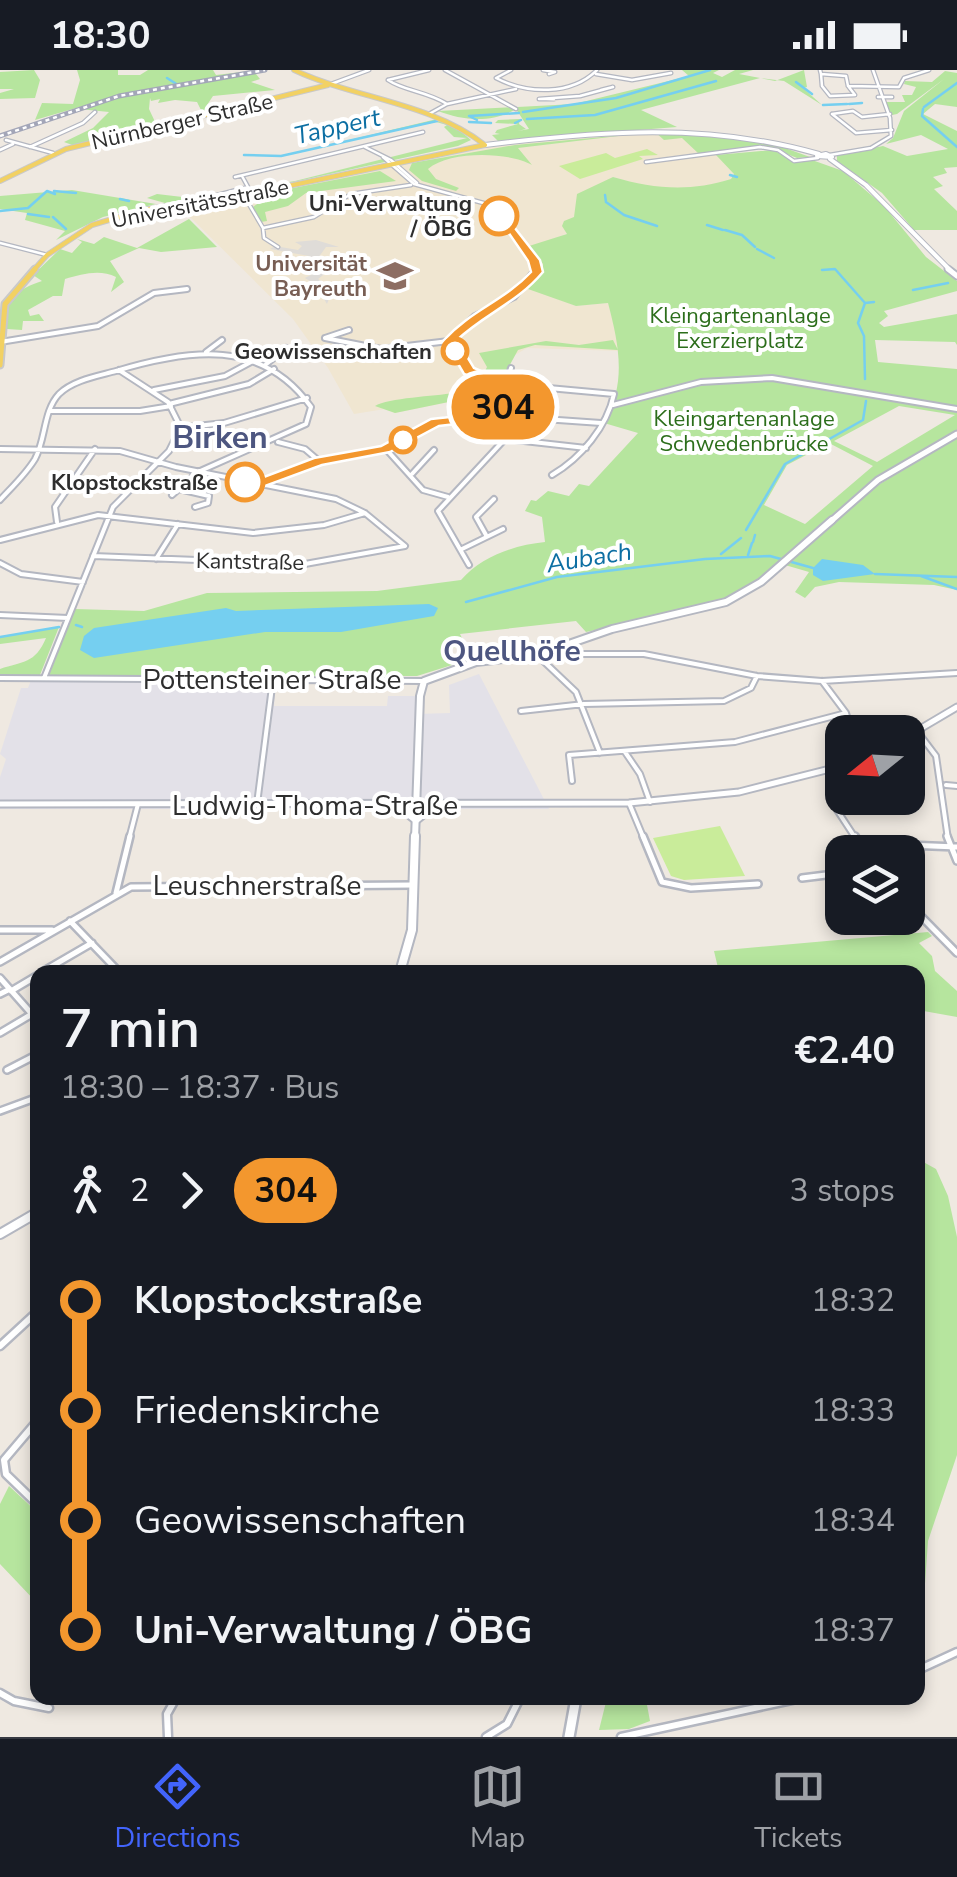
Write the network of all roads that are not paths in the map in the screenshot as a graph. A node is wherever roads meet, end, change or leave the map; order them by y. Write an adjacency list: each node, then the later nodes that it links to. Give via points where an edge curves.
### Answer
1 (294, 70): 13 (main road)
2 (369, 70): 14 (street, Nürnberger Straße)
3 (429, 70): 26 (street, via 388,82 427,90)
4 (446, 70): 21 (street)
5 (511, 70): 18 (street, via 496,78)
6 (874, 70): 17 (street)
7 (900, 70): 12 (street)
8 (929, 70): 12 (street)
9 (596, 72): 11 (street, via 632,80); 15 (street)
10 (820, 72): 16 (street, via 845,75); 16 (street, via 830,96 855,96)
11 (671, 73)
12 (904, 78): 17 (street, via 901,87)
13 (315, 80): 14 (main road); 19 (main road)
14 (328, 85): 19 (main road, Nürnberger Straße); 29 (main road)
15 (565, 86): 18 (street); 22 (street)
16 (848, 86): 17 (street)
17 (874, 87): 23 (street)
18 (518, 88): 21 (street)
19 (316, 89): 43 (main road, Nürnberger Straße)
20 (601, 90): 22 (street)
21 (493, 96): 26 (street); 27 (street)
22 (580, 96): 25 (street)
23 (878, 97): 24 (street); 30 (street)
24 (892, 97)
25 (554, 99)
26 (447, 104): 29 (street)
27 (516, 109)
28 (92, 113): 40 (street)
29 (429, 114): 33 (main road)
30 (891, 117): 31 (street); 31 (street, via 862,117 853,110 832,114 856,132)
31 (892, 130): 45 (street, via 871,148)
32 (423, 132): 39 (street)
33 (474, 134): 35 (main road); 41 (main road)
34 (6, 140): 37 (street, Nürnberger Straße)
35 (480, 140): 36 (main road); 38 (main road)
36 (507, 142): 38 (main road, Universitätsstraße); 44 (main road, Universitätsstraße, via 692,129 764,138)
37 (15, 143): 40 (street, Nürnberger Straße); 42 (street)
38 (485, 145): 41 (main road, Universitätsstraße); 46 (main road, Universitätsstraße)
39 (363, 146): 46 (street); 48 (street)
40 (30, 147): 43 (street, Nürnberger Straße)
41 (460, 148): 46 (main road, Universitätsstraße)
42 (0, 150)
43 (53, 153): 50 (main road, Nürnberger Straße)
44 (819, 156): 45 (main road, Universitätsstraße); 47 (street, via 794,161 760,147)
45 (830, 157): 60 (main road, via 870,185)
46 (388, 161): 51 (street); 52 (street); 53 (main road, Universitätsstraße); 54 (main road, Universitätsstraße)
47 (646, 162)
48 (242, 176): 49 (street); 54 (street, via 248,188)
49 (236, 177)
50 (0, 181)
51 (406, 183): 52 (street); 56 (street, via 351,194 314,217)
52 (416, 184): 65 (street, via 492,208 537,272 514,297 475,316)
53 (242, 194): 55 (main road, Universitätsstraße); 56 (street)
54 (206, 198): 55 (main road, Universitätsstraße)
55 (163, 205): 59 (main road, Universitätsstraße, via 92,225)
56 (264, 228): 58 (street, via 266,242)
57 (0, 243): 59 (street)
58 (278, 247)
59 (44, 254): 62 (main road, Universitätsstraße); 66 (main road, Universitätsstraße, via 4,304)
60 (957, 276)
61 (187, 289): 66 (street, via 154,294 98,326)
62 (0, 304)
63 (349, 330): 65 (street, via 325,338 381,349)
64 (222, 340): 68 (street)
65 (450, 341): 75 (street)
66 (1, 342): 70 (main road, Universitätsstraße)
67 (286, 348): 71 (street)
68 (206, 352): 69 (street); 73 (street)
69 (250, 362): 71 (street); 77 (street, via 225,376)
70 (0, 365)
71 (264, 366): 74 (street)
72 (511, 368): 76 (street)
73 (119, 370): 77 (street); 82 (street, via 64,390)
74 (274, 370): 78 (street, via 297,382); 79 (street)
75 (476, 373)
76 (505, 384): 80 (street, via 614,394); 83 (street)
77 (154, 390): 79 (street)
78 (307, 398): 85 (street); 88 (street, via 312,412 306,424)
79 (170, 405): 82 (street); 85 (street)
80 (613, 405): 81 (street, via 713,380 782,379); 84 (street)
81 (957, 409)
82 (52, 411): 90 (street)
83 (503, 415): 84 (street); 87 (street); 93 (street, via 436,422)
84 (601, 423): 91 (street)
85 (178, 428): 96 (street)
86 (957, 434): 122 (main road, via 878,480 761,582 715,607 612,629)
87 (504, 439): 91 (street); 103 (street)
88 (275, 441): 95 (street, via 305,449); 97 (street)
89 (0, 448): 90 (street)
90 (36, 448): 92 (street); 105 (street, via 32,463)
91 (586, 448): 99 (street)
92 (95, 449): 96 (street); 109 (street, via 54,507)
93 (386, 449): 95 (street); 98 (street)
94 (434, 450): 98 (street)
95 (318, 461): 100 (street)
96 (158, 462): 97 (street); 108 (street, via 131,484)
97 (198, 472): 100 (street); 101 (street)
98 (412, 474): 103 (street, via 423,490)
99 (552, 475)
100 (257, 484): 107 (street, via 336,499)
101 (178, 489): 102 (street); 106 (street, via 209,496)
102 (172, 494)
103 (448, 497): 114 (street, via 438,511 440,521)
104 (494, 499): 112 (street, via 476,517)
105 (0, 500)
106 (195, 508)
107 (365, 513): 110 (street, via 265,533); 116 (street, Kantstraße, via 405,546 305,564)
108 (110, 515): 109 (street); 110 (street); 115 (street)
109 (58, 523): 113 (street)
110 (178, 524): 116 (street)
111 (503, 529): 112 (street)
112 (486, 535): 114 (street)
113 (0, 540)
114 (462, 549): 118 (street)
115 (93, 556): 116 (street, Kantstraße); 119 (street)
116 (156, 559)
117 (0, 564): 119 (street, via 21,574)
118 (468, 565)
119 (83, 582): 121 (street)
120 (0, 614): 121 (street)
121 (68, 618): 126 (street)
122 (536, 655): 124 (street, Pottensteiner Straße, via 644,654); 128 (main road, Pottensteiner Straße, via 483,661); 130 (street)
123 (957, 673): 129 (street, Pottensteiner Straße)
124 (757, 676): 129 (street, Pottensteiner Straße); 130 (street, via 751,688 724,700)
125 (0, 678): 126 (street, Pottensteiner Straße)
126 (44, 678): 127 (street, Pottensteiner Straße)
127 (273, 679): 128 (street, Pottensteiner Straße); 146 (street)
128 (424, 681): 148 (main road)
129 (822, 681): 133 (street)
130 (584, 704): 132 (street); 136 (street)
131 (957, 707): 134 (street)
132 (521, 711)
133 (846, 713): 137 (street, via 735,742)
134 (925, 726)
135 (925, 736): 140 (street, via 940,751)
136 (600, 752): 137 (street); 139 (street, via 567,756)
137 (625, 752): 142 (street)
138 (825, 772): 142 (street, Ludwig-Thoma-Straße, via 740,792)
139 (572, 782)
140 (946, 785): 141 (street); 152 (street)
141 (957, 786)
142 (650, 802): 143 (street, Ludwig-Thoma-Straße)
143 (630, 803): 149 (street, Ludwig-Thoma-Straße); 157 (street, via 662,882 689,888)
144 (0, 804): 145 (street, Ludwig-Thoma-Straße)
145 (138, 804): 146 (street, Ludwig-Thoma-Straße); 159 (street)
146 (256, 804): 147 (street, Ludwig-Thoma-Straße)
147 (390, 806): 148 (street, Ludwig-Thoma-Straße); 150 (street)
148 (416, 806): 149 (street, Ludwig-Thoma-Straße); 150 (main road)
149 (434, 806): 150 (street)
150 (416, 821): 158 (main road)
151 (925, 845): 152 (street)
152 (948, 846): 153 (street); 154 (street)
153 (957, 847)
154 (957, 861)
155 (825, 875): 156 (street)
156 (802, 878)
157 (758, 884)
158 (414, 885): 159 (street, Leuschnerstraße, via 146,884); 171 (main road)
159 (116, 893): 161 (street, Leuschnerstraße)
160 (925, 920): 167 (street)
161 (70, 921): 163 (street, Leuschnerstraße); 166 (street)
162 (0, 930): 164 (street)
163 (54, 930): 164 (street); 165 (street, Leuschnerstraße)
164 (27, 931): 165 (street)
165 (37, 940): 168 (street, Leuschnerstraße)
166 (92, 944): 169 (street); 170 (street)
167 (957, 953)
168 (0, 962)
169 (56, 965)
170 (112, 965)
171 (402, 965)
172 (0, 978): 174 (street)
173 (30, 980): 174 (street)
174 (11, 990): 175 (street); 176 (street)
175 (0, 994)
176 (30, 1012)
177 (30, 1020): 178 (street)
178 (0, 1033)
179 (30, 1058): 180 (street)
180 (8, 1070)
181 (30, 1100): 182 (street)
182 (0, 1110)
183 (30, 1217): 184 (main road)
184 (0, 1234)
185 (30, 1318): 186 (street)
186 (0, 1346)
187 (30, 1429): 188 (street, via 4,1460 6,1474)
188 (30, 1496)
189 (957, 1652): 190 (street)
190 (925, 1667)
191 (0, 1693): 192 (street)
192 (30, 1705)
193 (32, 1705): 198 (street)
194 (172, 1705): 199 (street)
195 (516, 1705): 200 (street, via 507,1724)
196 (575, 1705): 201 (street)
197 (768, 1705): 202 (street)
198 (49, 1708)
199 (168, 1737)
200 (486, 1737)
201 (569, 1737)
202 (620, 1737)

